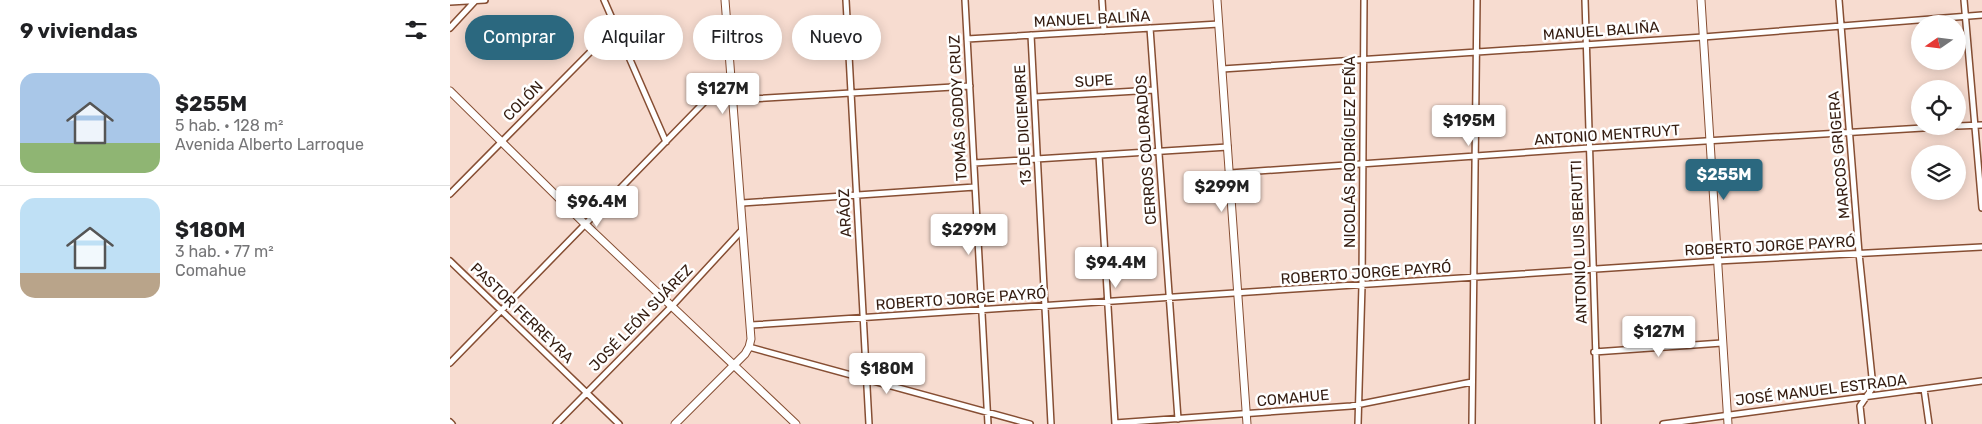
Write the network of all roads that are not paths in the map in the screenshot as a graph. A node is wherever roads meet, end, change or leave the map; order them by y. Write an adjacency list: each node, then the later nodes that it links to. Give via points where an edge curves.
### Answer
1 (476, 0): 2 (street); 15 (street); 23 (street)
2 (485, 0)
3 (604, 0): 16 (street)
4 (725, 0): 35 (street)
5 (846, 0): 39 (street, ARÁOZ)
6 (965, 0): 28 (street, TOMÁS GODOY CRUZ)
7 (1102, 0): 25 (street)
8 (1217, 0): 21 (street)
9 (1364, 0): 32 (street, NICOLÁS RODRÍGUEZ PEÑA)
10 (1478, 0): 30 (street)
11 (1584, 0): 29 (street, ANTONIO LUIS BERUTTI)
12 (1701, 0): 27 (street)
13 (1839, 0): 22 (street, MARCOS GRIGERA)
14 (1964, 0): 17 (street)
15 (450, 2)
16 (610, 15)
17 (1966, 15)
18 (1982, 16): 19 (street, MANUEL BALIÑA)
19 (1966, 17): 43 (street)
20 (1911, 21): 22 (street, MANUEL BALIÑA)
21 (1219, 24): 24 (street, MANUEL BALIÑA); 34 (street)
22 (1841, 26): 27 (street, MANUEL BALIÑA); 46 (street, MARCOS GRIGERA)
23 (450, 28)
24 (1150, 28): 25 (street, MANUEL BALIÑA); 38 (street, CERROS COLORADOS)
25 (1104, 31): 26 (street, MANUEL BALIÑA)
26 (1031, 35): 28 (street, MANUEL BALIÑA); 40 (street, 13 DE DICIEMBRE)
27 (1703, 37): 29 (street, MANUEL BALIÑA); 48 (street)
28 (967, 39): 36 (street, TOMÁS GODOY CRUZ)
29 (1587, 45): 30 (street, MANUEL BALIÑA); 51 (street, ANTONIO LUIS BERUTTI)
30 (1477, 52): 32 (street, MANUEL BALIÑA); 54 (street)
31 (584, 58): 47 (street, COLÓN)
32 (1363, 59): 34 (street, MANUEL BALIÑA); 57 (street, NICOLÁS RODRÍGUEZ PEÑA)
33 (630, 60): 49 (street)
34 (1222, 69): 50 (street)
35 (731, 78): 41 (street); 49 (street)
36 (970, 86): 39 (street); 56 (street, TOMÁS GODOY CRUZ)
37 (450, 90): 47 (street)
38 (1154, 90): 40 (street, SUPE); 52 (street, CERROS COLORADOS)
39 (851, 93): 41 (street); 61 (street, ARÁOZ)
40 (1035, 97): 55 (street, 13 DE DICIEMBRE)
41 (733, 100): 62 (street)
42 (1982, 124): 43 (street, ANTONIO MENTRUYT)
43 (1976, 125): 44 (street, ANTONIO MENTRUYT); 63 (street)
44 (1966, 126)
45 (1911, 129): 46 (street, ANTONIO MENTRUYT)
46 (1850, 133): 48 (street, ANTONIO MENTRUYT); 67 (street, MARCOS GRIGERA)
47 (502, 140): 60 (street, COLÓN); 64 (street)
48 (1710, 141): 51 (street, ANTONIO MENTRUYT); 69 (street)
49 (666, 142): 64 (street)
50 (1228, 147): 52 (street); 58 (street)
51 (1589, 148): 54 (street, ANTONIO MENTRUYT); 70 (street, ANTONIO LUIS BERUTTI)
52 (1159, 152): 53 (street); 74 (street, CERROS COLORADOS)
53 (1099, 155): 55 (street); 75 (street)
54 (1476, 156): 57 (street, ANTONIO MENTRUYT); 71 (street)
55 (1038, 159): 56 (street); 77 (street, 13 DE DICIEMBRE)
56 (974, 163): 59 (street, TOMÁS GODOY CRUZ)
57 (1362, 164): 58 (street, ANTONIO MENTRUYT); 72 (street, NICOLÁS RODRÍGUEZ PEÑA)
58 (1230, 173): 73 (street)
59 (975, 187): 61 (street); 79 (street, TOMÁS GODOY CRUZ)
60 (450, 194)
61 (856, 195): 62 (street); 80 (street, ARÁOZ)
62 (742, 203): 65 (street)
63 (1982, 208)
64 (586, 225): 76 (street); 78 (street)
65 (744, 229): 76 (street, JOSÉ LEÓN SUÁREZ); 81 (street)
66 (1982, 247): 67 (street, ROBERTO JORGE PAYRÓ)
67 (1859, 253): 69 (street, ROBERTO JORGE PAYRÓ); 92 (street, MARCOS GRIGERA, via 1872,387)
68 (450, 261): 78 (street, PASTOR FERREYRA)
69 (1717, 261): 70 (street, ROBERTO JORGE PAYRÓ); 82 (street)
70 (1594, 270): 71 (street, ROBERTO JORGE PAYRÓ); 84 (street, ANTONIO LUIS BERUTTI)
71 (1474, 279): 72 (street, ROBERTO JORGE PAYRÓ); 89 (street)
72 (1362, 285): 73 (street, ROBERTO JORGE PAYRÓ); 93 (street, NICOLÁS RODRÍGUEZ PEÑA)
73 (1238, 294): 74 (street, ROBERTO JORGE PAYRÓ); 95 (street)
74 (1169, 299): 75 (street, ROBERTO JORGE PAYRÓ); 97 (street, CERROS COLORADOS)
75 (1107, 303): 77 (street, ROBERTO JORGE PAYRÓ); 106 (street)
76 (673, 305): 86 (street); 91 (street, JOSÉ LEÓN SUÁREZ)
77 (1045, 306): 79 (street, ROBERTO JORGE PAYRÓ); 105 (street, 13 DE DICIEMBRE)
78 (500, 310): 85 (street); 91 (street, PASTOR FERREYRA)
79 (982, 310): 80 (street, ROBERTO JORGE PAYRÓ); 94 (street, TOMÁS GODOY CRUZ)
80 (863, 318): 81 (street, ROBERTO JORGE PAYRÓ); 87 (street, ARÁOZ)
81 (751, 325): 83 (street)
82 (1722, 343): 84 (street); 96 (street)
83 (750, 347): 86 (street); 87 (street)
84 (1594, 352): 110 (street, ANTONIO LUIS BERUTTI)
85 (450, 363)
86 (735, 364): 100 (street); 101 (street)
87 (866, 379): 94 (street); 102 (street, ARÁOZ)
88 (1982, 381): 90 (street, JOSÉ MANUEL ESTRADA)
89 (1472, 382): 93 (street, COMAHUE); 109 (street)
90 (1924, 389): 92 (street, JOSÉ MANUEL ESTRADA); 114 (street)
91 (586, 392): 98 (street, JOSÉ LEÓN SUÁREZ); 99 (street, PASTOR FERREYRA)
92 (1867, 397): 96 (street, JOSÉ MANUEL ESTRADA); 113 (street, MARCOS GRIGERA, via 1860,406)
93 (1358, 405): 95 (street, COMAHUE); 108 (street, NICOLÁS RODRÍGUEZ PEÑA)
94 (987, 412): 103 (street, TOMÁS GODOY CRUZ); 104 (street)
95 (1246, 415): 97 (street, COMAHUE); 107 (street)
96 (1727, 415): 111 (street, JOSÉ MANUEL ESTRADA); 112 (street)
97 (1178, 419): 106 (street, COMAHUE)
98 (556, 424)
99 (619, 424)
100 (676, 424)
101 (796, 424)
102 (869, 424)
103 (988, 424)
104 (1030, 424)
105 (1051, 424)
106 (1115, 424)
107 (1247, 424)
108 (1358, 424)
109 (1472, 424)
110 (1598, 424)
111 (1663, 424)
112 (1728, 424)
113 (1862, 424)
114 (1929, 424)

